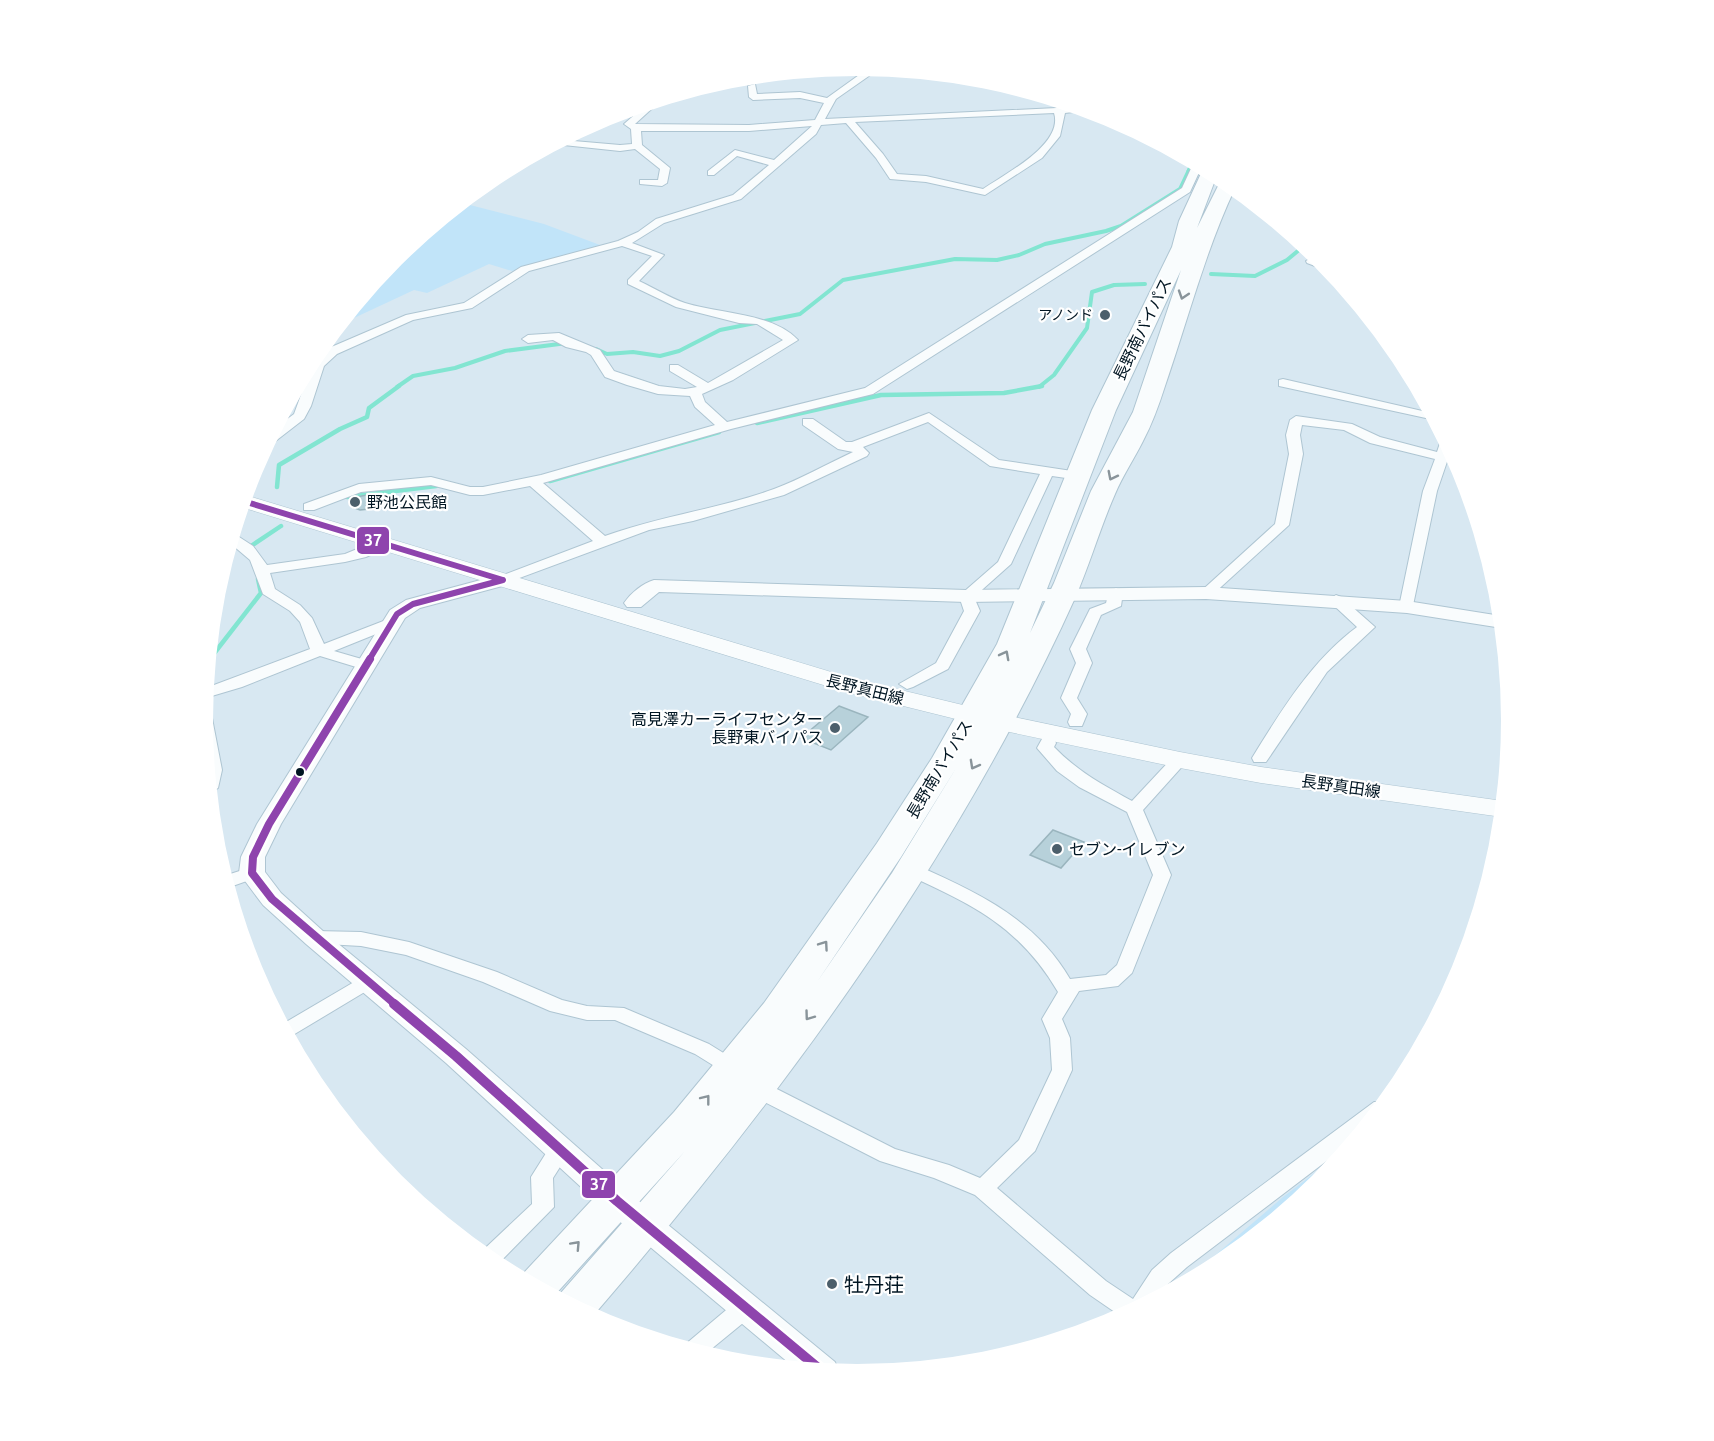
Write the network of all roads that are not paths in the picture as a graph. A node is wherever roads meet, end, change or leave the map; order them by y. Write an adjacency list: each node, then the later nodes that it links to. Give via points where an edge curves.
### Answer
1 (864, 76): 3 (street)
2 (752, 86): 3 (street, via 753,97 800,95)
3 (829, 101): 8 (street)
4 (1065, 111): 5 (street)
5 (1058, 112): 7 (street); 7 (street, via 1061,113 1055,136 1039,156 982,193 926,179 894,177)
6 (639, 115): 9 (street, via 629,124)
7 (848, 120): 8 (street)
8 (819, 122): 9 (street, via 749,128); 12 (street)
9 (636, 128): 11 (street)
10 (571, 143): 11 (street)
11 (637, 146): 16 (street, via 665,168 662,183)
12 (776, 164): 14 (street, via 735,153); 18 (street, via 737,197 660,221)
13 (1194, 172): 28 (street, via 1186,190 869,391)
14 (711, 173)
15 (1206, 180): 34 (highway, 長野南バイパス, via 1182,247 1123,367)
16 (644, 182)
17 (1224, 192): 45 (highway, 長野南バイパス, one-way to 45, via 1204,233 1134,438 1110,477)
18 (622, 243): 20 (street, via 525,269 468,306 410,317); 25 (street, via 660,255 632,282 638,286 703,311 760,321 792,340)
19 (528, 339): 25 (street, via 555,336 596,353 609,374 656,389)
20 (333, 351): 21 (street)
21 (325, 358)
22 (674, 368): 25 (street)
23 (315, 373): 29 (street, via 305,406)
24 (1283, 384): 26 (street)
25 (701, 392): 28 (street, via 699,404)
26 (1423, 415)
27 (808, 422): 30 (street, via 843,446)
28 (725, 427): 35 (street)
29 (283, 428)
30 (854, 446): 33 (street, via 929,417 995,463); 41 (street, via 862,453 779,492 646,526)
31 (1441, 449): 46 (street, via 1375,440 1347,428 1296,420 1296,454 1282,525)
32 (1443, 455): 51 (street, via 1430,491)
33 (1048, 471): 34 (street); 48 (street, via 1004,564)
34 (1080, 476): 47 (highway, 長野南バイパス)
35 (533, 482): 38 (street, via 483,492 431,481 359,488); 41 (street)
36 (256, 491): 38 (main road, 長野真田線)
37 (251, 503): 40 (main road, 長野真田線)
38 (309, 507): 43 (main road, 長野真田線)
39 (239, 541): 42 (street, via 254,551)
40 (384, 543): 42 (street, via 360,555); 43 (main road, 長野真田線)
41 (604, 543): 43 (street)
42 (264, 570): 54 (street, via 268,591 305,617)
43 (515, 576): 50 (main road, 長野真田線); 53 (street, via 413,604); 58 (main road, 長野真田線, via 790,669)
44 (1116, 592): 45 (street); 46 (street); 59 (street, via 1113,606 1095,612 1078,649 1084,663 1069,698 1079,714)
45 (1063, 593): 47 (street); 58 (highway, 長野南バイパス)
46 (1206, 593): 49 (street)
47 (1031, 594): 48 (street); 58 (highway, 長野南バイパス, one-way to 47)
48 (966, 596): 50 (street, via 654,586); 56 (street, via 972,611 942,666)
49 (1336, 600): 51 (street); 61 (street, via 1366,627 1353,636 1296,702)
50 (634, 603): 56 (main road, 長野真田線)
51 (1407, 606): 52 (street)
52 (1493, 620)
53 (391, 622): 54 (street); 55 (street)
54 (318, 651): 55 (street); 57 (street)
55 (366, 665): 67 (street, via 258,844)
56 (907, 684): 58 (main road, 長野真田線)
57 (214, 690)
58 (990, 711): 59 (main road, 長野真田線); 62 (main road, 長野真田線); 66 (highway, 長野南バイパス, one-way to 66); 73 (highway, 長野南バイパス, one-way to 58, via 777,1012)
59 (1076, 722): 61 (main road, 長野真田線)
60 (1048, 743): 65 (street, via 1046,748 1063,767 1084,783)
61 (1260, 758): 63 (main road, 長野真田線)
62 (1180, 760): 64 (main road, 長野真田線); 65 (street)
63 (1497, 791)
64 (1495, 808)
65 (1134, 809): 71 (street, via 1162,875 1125,968 1111,981 1073,985)
66 (912, 870): 71 (street, via 972,898 1022,930 1043,952); 74 (highway, 長野南バイパス, one-way to 74)
67 (252, 873): 68 (street); 69 (street, via 272,899)
68 (233, 879)
69 (315, 938): 70 (street); 73 (street, via 362,939 409,949 557,1006 587,1013 617,1013 702,1049)
70 (366, 981): 72 (street); 76 (street)
71 (1069, 993): 77 (street, via 1052,1019 1060,1038 1062,1070 1046,1109 1027,1145)
72 (291, 1028)
73 (731, 1067): 78 (highway, 長野南バイパス, one-way to 73)
74 (756, 1088): 77 (street, via 888,1155); 79 (highway, 長野南バイパス)
75 (1357, 1126): 82 (street, via 1179,1260 1160,1277)
76 (561, 1148): 78 (street); 80 (street, via 542,1178 543,1207)
77 (983, 1189): 84 (street)
78 (617, 1201): 79 (street); 81 (highway, 長野南バイパス, one-way to 78)
79 (649, 1225): 83 (highway, 長野南バイパス); 85 (street)
80 (495, 1253)
81 (541, 1281)
82 (1149, 1294)
83 (580, 1301)
84 (1124, 1306)
85 (746, 1307): 86 (street); 87 (street)
86 (699, 1345)
87 (813, 1363)

